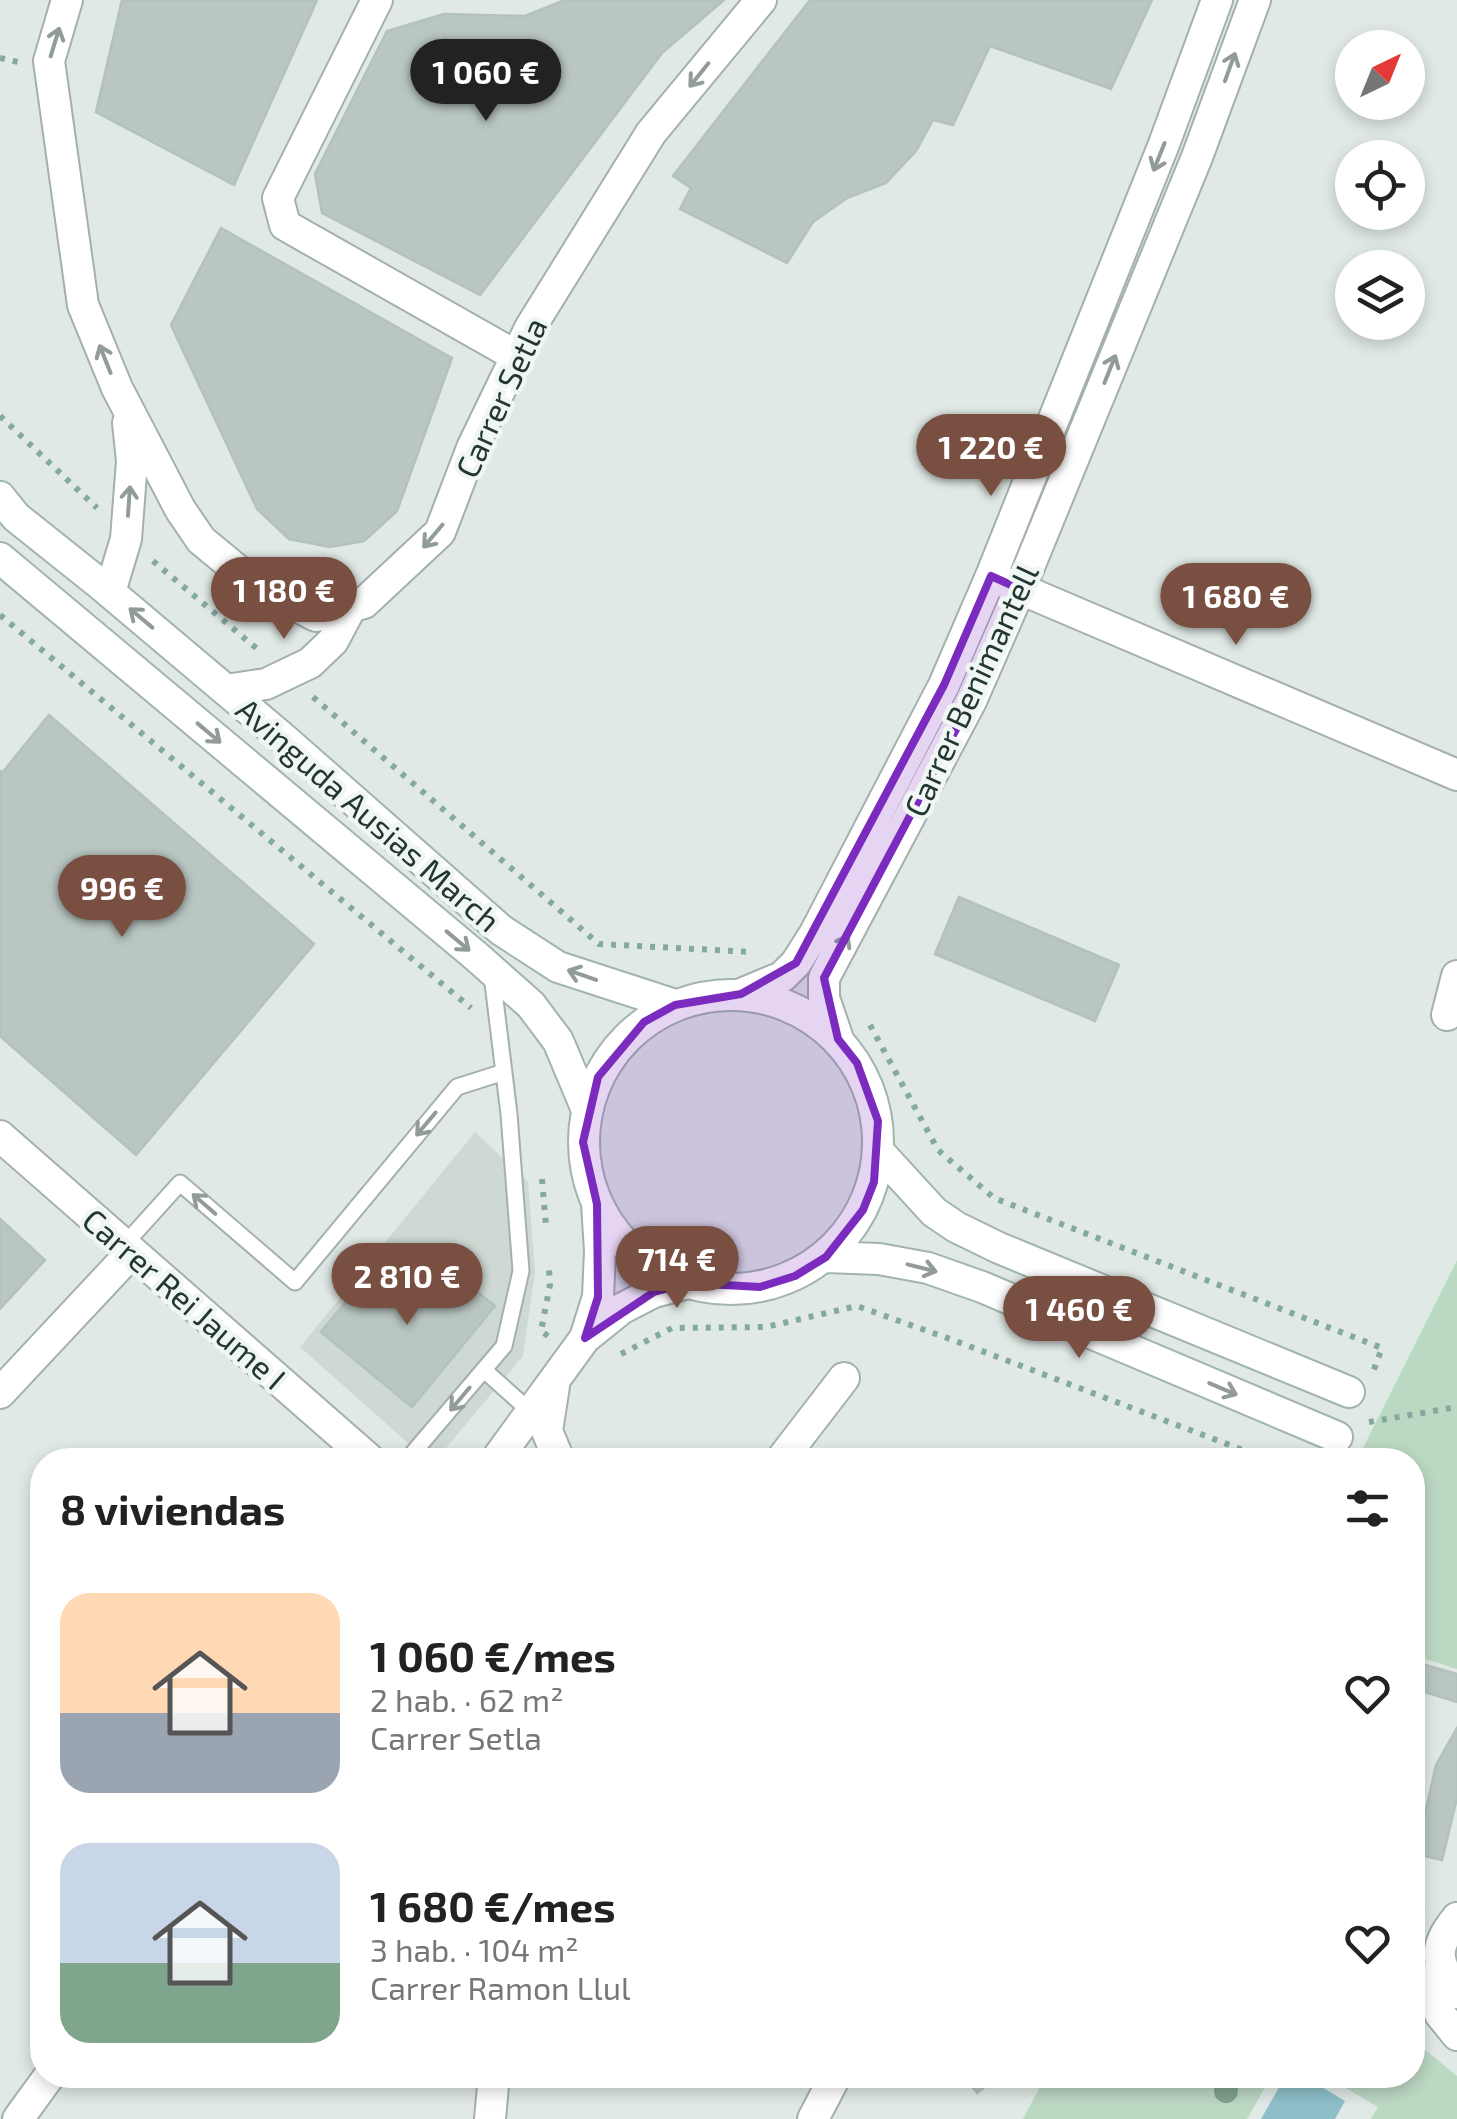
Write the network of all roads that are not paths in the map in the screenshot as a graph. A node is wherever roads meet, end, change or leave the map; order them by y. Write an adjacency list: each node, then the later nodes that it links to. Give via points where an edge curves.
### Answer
1 (68, 0): 7 (street, one-way to 1, via 83,304 49,61)
2 (377, 0): 6 (street, via 278,198 285,225)
3 (761, 0): 6 (street, Carrer Setla, one-way to 6, via 651,133)
4 (1217, 0): 10 (street, Carrer Benimantell, one-way to 10)
5 (1255, 0): 11 (street, Carrer Benimantell, one-way to 5)
6 (516, 356): 13 (street, Carrer Setla, one-way to 13, via 440,532 364,603)
7 (126, 408): 12 (street, one-way to 7, via 126,539 132,461); 13 (street, via 201,540 253,583 316,616)
8 (0, 497): 12 (street, Avinguda Ausias March)
9 (0, 558): 16 (street, Avinguda Ausias March, one-way to 16)
10 (991, 576): 11 (street); 18 (street, Carrer Benimantell, via 944,685 816,933 782,977)
11 (1020, 589): 15 (street); 21 (street, Carrer Benimantell, one-way to 11, via 824,978 971,700)
12 (110, 592): 14 (street, Avinguda Ausias March, one-way to 12)
13 (351, 607): 14 (street, via 333,641 310,662 266,684)
14 (226, 690): 19 (street, Avinguda Ausias March, one-way to 14, via 558,967 501,930)
15 (1457, 775)
16 (491, 971): 22 (lane); 23 (street, Avinguda Ausias March, via 531,1005 558,1041)
17 (1457, 976): 20 (street)
18 (741, 994): 19 (street); 21 (street, via 776,1001)
19 (675, 1005): 23 (street, via 618,1046)
20 (1447, 1015)
21 (838, 1039): 25 (street, via 870,1091)
22 (504, 1072): 27 (lane, one-way to 27, via 457,1086 295,1282 180,1183); 31 (lane, via 521,1271 504,1346)
23 (586, 1110): 26 (street, via 586,1174)
24 (0, 1136): 27 (street, Carrer Rei Jaume I)
25 (879, 1152): 28 (street, via 864,1210); 33 (street, via 956,1227)
26 (597, 1204): 29 (street, via 620,1239 650,1266); 30 (street, via 598,1297)
27 (128, 1248): 34 (street); 37 (street, Carrer Rei Jaume I)
28 (826, 1257): 29 (street, via 760,1287); 36 (street, one-way to 36, via 928,1268)
29 (688, 1283): 30 (street, via 621,1309)
30 (571, 1356): 35 (street); 40 (street, via 548,1431)
31 (484, 1370): 35 (lane); 38 (lane, one-way to 38)
32 (844, 1378): 41 (street)
33 (1359, 1388)
34 (0, 1393)
35 (530, 1412): 39 (street)
36 (1338, 1438)
37 (356, 1448)
38 (416, 1448)
39 (504, 1448)
40 (554, 1448)
41 (790, 1448)
42 (1457, 1918): 43 (street, via 1442,1937)
43 (1440, 1967): 44 (street); 45 (street, via 1433,1993)
44 (1457, 1993)
45 (1457, 2035)
46 (41, 2088): 49 (street)
47 (493, 2088): 50 (street)
48 (830, 2088): 51 (street)
49 (18, 2119)
50 (490, 2119)
51 (814, 2119)

